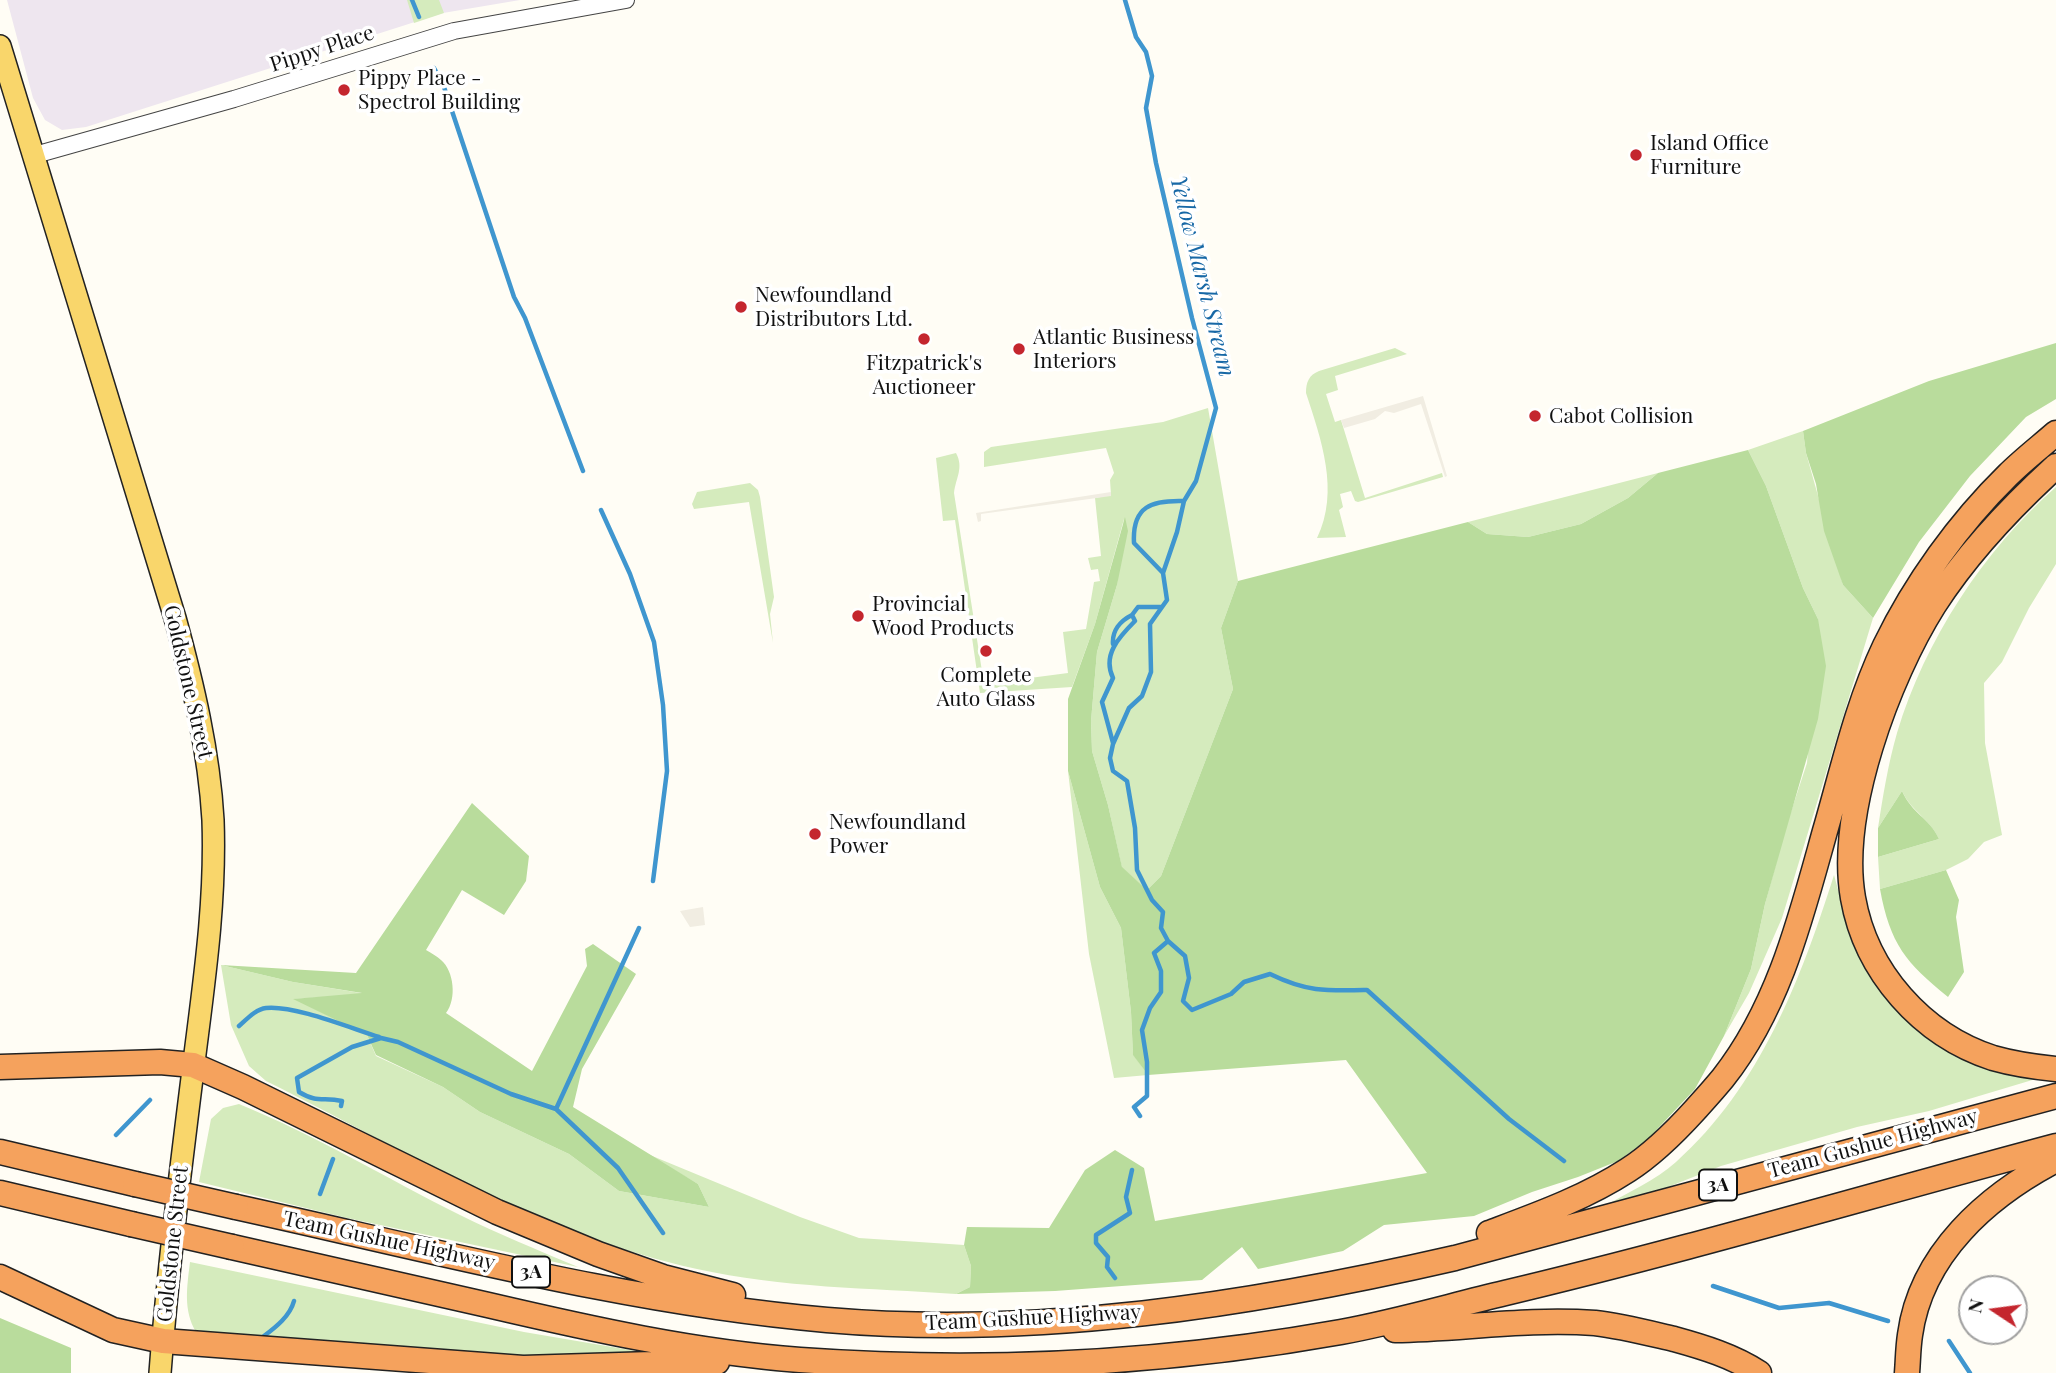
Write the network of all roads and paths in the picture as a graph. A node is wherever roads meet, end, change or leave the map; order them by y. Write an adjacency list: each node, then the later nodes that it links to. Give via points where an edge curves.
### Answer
1 (626, 0): 3 (street, Pippy Place, via 454,31)
2 (0, 46): 3 (main road, Goldstone Street)
3 (35, 155): 6 (main road, Goldstone Street, via 175,618 198,714 209,779 213,857 209,943)
4 (2056, 433): 14 (highway, via 2008,476 1952,539 1902,612 1869,682 1804,909 1771,998 1723,1078 1678,1128 1628,1170 1559,1208)
5 (2056, 466): 8 (highway, via 1973,550 1933,607 1901,668 1857,799 1851,864 1860,926 1873,957 1910,1008 1961,1045 2023,1065)
6 (193, 1065): 7 (highway); 16 (highway, via 497,1212 598,1254 663,1277); 18 (main road, Goldstone Street)
7 (0, 1067)
8 (2056, 1069)
9 (2056, 1096): 14 (highway, Team Gushue Highway / 3A)
10 (2056, 1146): 17 (highway, Team Gushue Highway / 3A, via 1603,1270)
11 (0, 1152): 16 (highway, Team Gushue Highway / 3A, bridge, via 630,1292)
12 (2056, 1160): 22 (highway, via 1986,1205 1948,1244 1924,1286 1910,1333)
13 (0, 1193): 19 (highway, Team Gushue Highway / 3A, bridge, via 588,1328 729,1353)
14 (1381, 1275): 16 (highway, Team Gushue Highway / 3A, via 1246,1300 1067,1321 909,1324)
15 (0, 1277): 18 (highway, via 113,1330)
16 (829, 1320)
17 (1345, 1331): 19 (highway, Team Gushue Highway / 3A, via 1076,1364 994,1367); 21 (highway, via 1528,1322 1595,1324 1700,1346)
18 (163, 1340): 19 (highway, via 523,1368); 20 (main road, Goldstone Street)
19 (799, 1360)
20 (160, 1373)
21 (1759, 1373)
22 (1907, 1373)

